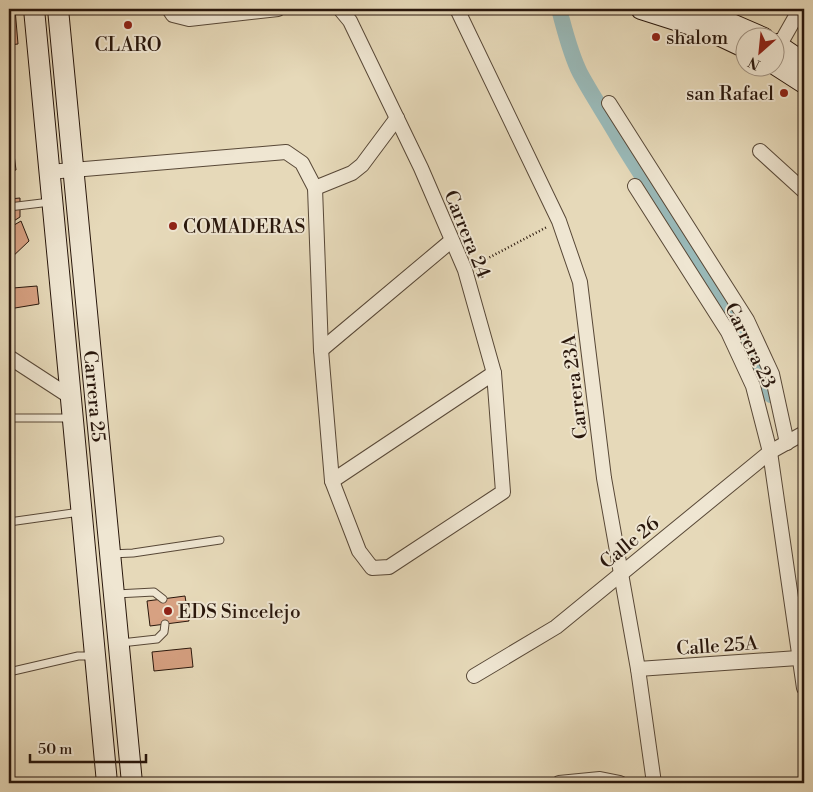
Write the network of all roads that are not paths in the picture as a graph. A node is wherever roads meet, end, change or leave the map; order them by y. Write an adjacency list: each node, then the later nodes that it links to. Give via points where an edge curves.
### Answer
1 (34, 9): 21 (main road, Carrera 25)
2 (58, 9): 20 (main road, Carrera 25)
3 (169, 9): 4 (street, via 173,15 189,19)
4 (278, 9)
5 (340, 9): 18 (street, Carrera 24, via 350,21)
6 (457, 9): 41 (street, Carrera 23A, via 560,221 580,282 604,478)
7 (641, 9): 12 (main road, via 710,31)
8 (697, 9): 10 (main road)
9 (800, 9): 11 (street)
10 (736, 29)
11 (786, 29)
12 (736, 43)
13 (786, 54): 15 (main road)
14 (786, 63): 16 (main road)
15 (804, 63)
16 (804, 83)
17 (609, 103): 34 (street, via 747,320 772,374)
18 (397, 118): 23 (street, via 362,165 352,173); 27 (street, Carrera 24)
19 (760, 151): 24 (street)
20 (73, 169): 21 (street); 23 (street, via 286,152 302,163); 40 (main road, Carrera 25)
21 (49, 172): 25 (main road, Carrera 25)
22 (635, 186): 35 (street, Carrera 23, via 728,332 753,386)
23 (315, 188): 28 (street)
24 (804, 191)
25 (51, 202): 26 (lane); 31 (main road, Carrera 25)
26 (9, 207)
27 (452, 241): 28 (street); 30 (street, Carrera 24, via 465,270)
28 (321, 350): 36 (street)
29 (9, 357): 31 (street)
30 (494, 373): 36 (street); 36 (street, Carrera 24, via 503,492 389,567 372,568 359,551)
31 (73, 408): 32 (lane); 37 (main road, Carrera 25)
32 (9, 418)
33 (804, 433): 34 (street, Calle 26)
34 (787, 442): 35 (street, Calle 26)
35 (770, 452): 41 (street, Calle 26); 46 (street, Carrera 23)
36 (332, 481)
37 (83, 511): 38 (lane); 47 (main road, Carrera 25)
38 (9, 522)
39 (220, 540): 40 (lane)
40 (111, 554): 42 (main road, Carrera 25)
41 (620, 573): 48 (street, Carrera 23A); 50 (street, Calle 26, via 556,627)
42 (114, 594): 43 (lane, via 154,592); 45 (main road, Carrera 25)
43 (163, 599)
44 (165, 624): 45 (lane, via 164,632 157,639)
45 (118, 643): 53 (main road, Carrera 25)
46 (801, 655): 48 (street, Calle 25A); 51 (street, Carrera 23)
47 (96, 656): 49 (lane, via 78,656); 52 (main road, Carrera 25)
48 (638, 670): 56 (street, Carrera 23A)
49 (9, 672)
50 (474, 676)
51 (804, 688)
52 (107, 783)
53 (132, 783)
54 (559, 783): 55 (street, via 600,779)
55 (620, 783)
56 (654, 783)

